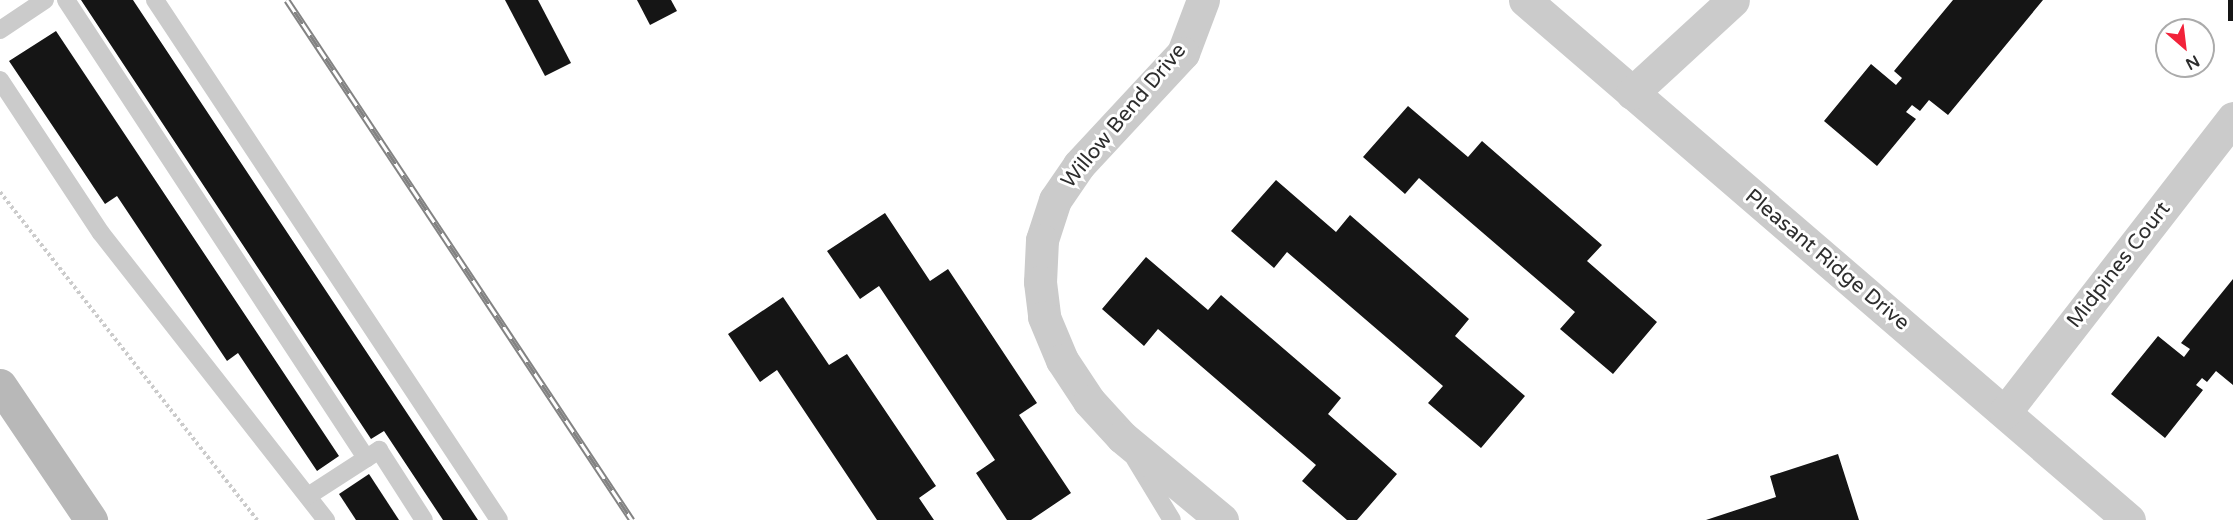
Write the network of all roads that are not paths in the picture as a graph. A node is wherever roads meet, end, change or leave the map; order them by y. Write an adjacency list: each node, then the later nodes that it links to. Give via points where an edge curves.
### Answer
1 (45, 0): 7 (lane)
2 (66, 0): 14 (lane)
3 (154, 0): 19 (lane)
4 (1203, 0): 13 (street, Willow Bend Drive, via 1183,53 1079,165 1055,200 1042,240 1040,282 1048,328 1062,360 1089,401)
5 (1525, 0): 9 (street, Pleasant Ridge Drive)
6 (1733, 0): 9 (street)
7 (0, 30)
8 (0, 80): 15 (lane, via 101,233)
9 (1632, 93): 12 (street, Pleasant Ridge Drive)
10 (2233, 118): 12 (street, Midpines Court)
11 (0, 385): 16 (main road)
12 (2005, 412): 22 (street, Pleasant Ridge Drive)
13 (1122, 437): 20 (lane); 21 (street, Willow Bend Drive)
14 (366, 458): 15 (lane); 18 (lane, via 379,450)
15 (308, 496): 17 (lane)
16 (91, 520)
17 (326, 520)
18 (424, 520)
19 (499, 520)
20 (1172, 520)
21 (1222, 520)
22 (2129, 520)

